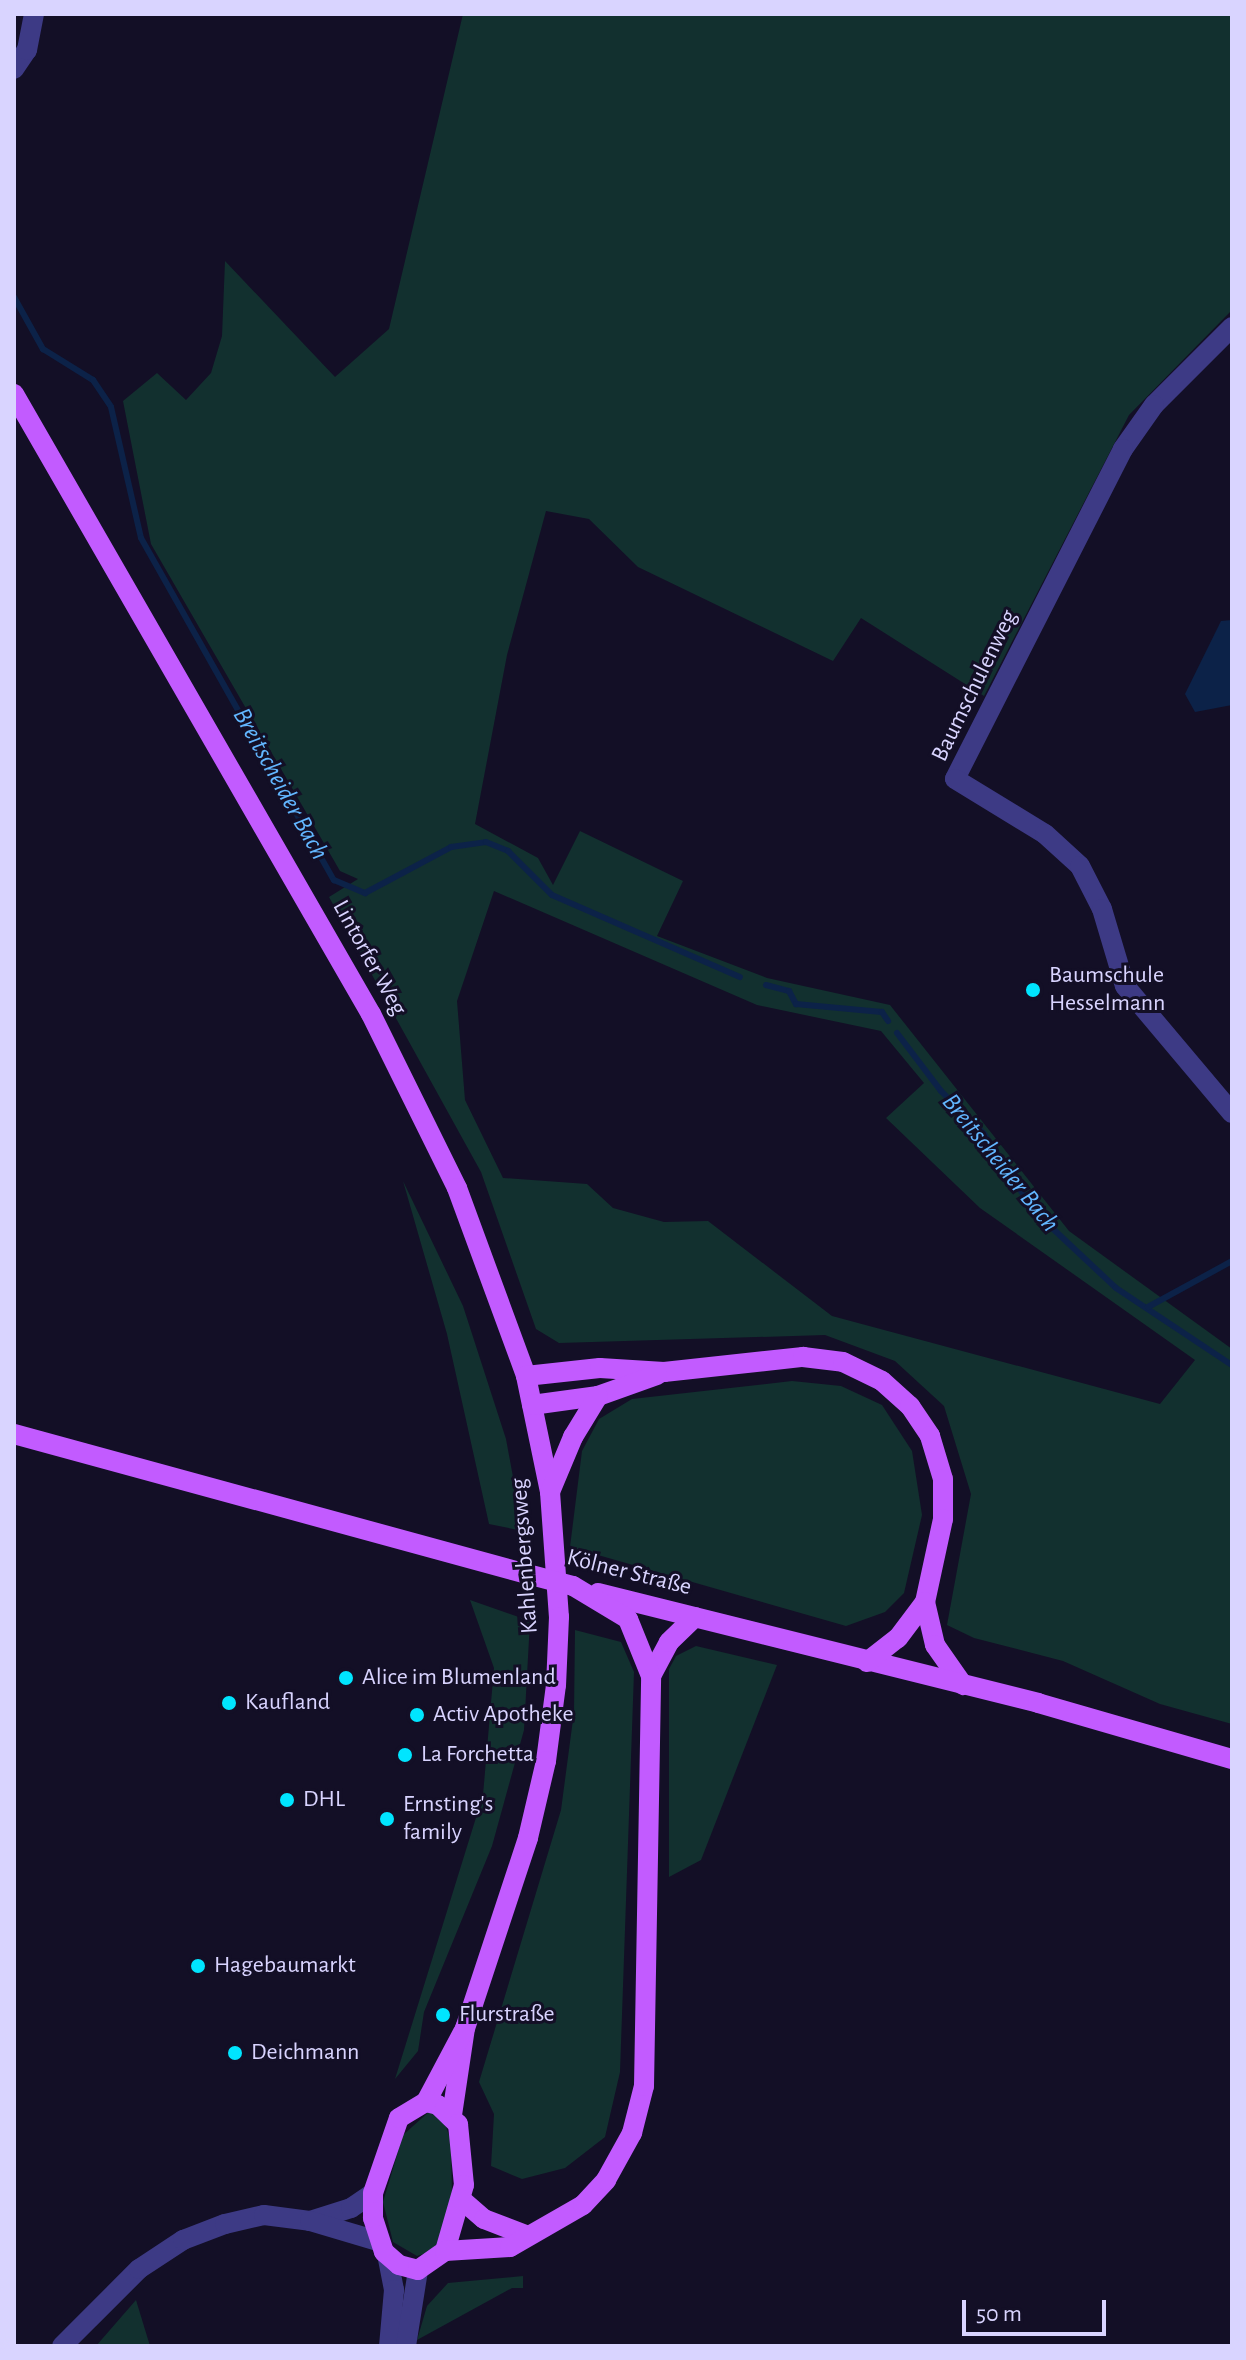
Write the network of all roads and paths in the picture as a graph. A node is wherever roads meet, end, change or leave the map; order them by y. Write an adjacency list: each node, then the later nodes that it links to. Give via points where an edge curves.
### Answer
1 (34, 14): 2 (street, via 27,50)
2 (14, 69)
3 (1232, 327): 5 (street, Baumschulenweg, via 1154,405 1123,449 955,779 1045,834 1080,866 1102,909 1125,986)
4 (14, 394): 7 (main road, Lintorfer Weg, via 371,1014 457,1188)
5 (1232, 1113)
6 (664, 1372): 7 (main road, via 600,1368); 8 (main road); 13 (main road, via 803,1357 843,1362 882,1381 910,1406 930,1436 943,1479 943,1519)
7 (526, 1376): 9 (main road, Lintorfer Weg)
8 (598, 1396): 9 (main road); 11 (main road, via 573,1437)
9 (532, 1405): 11 (main road, Kahlenbergsweg)
10 (14, 1434): 12 (main road, Kölner Straße, bridge)
11 (550, 1492): 19 (main road, Kahlenbergsweg, via 559,1617 546,1761 528,1838)
12 (573, 1586): 14 (main road, Kölner Straße); 16 (main road, via 628,1619)
13 (925, 1602): 15 (main road, via 898,1638); 17 (main road, via 935,1645)
14 (695, 1617): 15 (main road, Kölner Straße); 16 (main road, via 669,1642)
15 (867, 1662): 17 (main road, Kölner Straße)
16 (651, 1676): 25 (main road, via 644,2086 632,2133 606,2180 559,2223)
17 (963, 1685): 18 (main road, Kölner Straße)
18 (1232, 1759)
19 (465, 2028): 20 (main road, Kahlenbergsweg); 21 (main road, Kahlenbergsweg)
20 (426, 2102): 21 (main road); 22 (main road, Kahlenbergsweg, via 399,2118)
21 (452, 2115): 23 (main road, Kahlenbergsweg, via 464,2145)
22 (373, 2193): 24 (street, via 351,2208); 26 (main road, Kahlenbergsweg)
23 (462, 2200): 25 (main road, via 484,2219); 27 (main road, Kahlenbergsweg)
24 (310, 2221): 26 (street); 29 (street, via 264,2215 183,2240 139,2269)
25 (528, 2236): 27 (main road, via 510,2247)
26 (383, 2250): 28 (main road); 30 (street, Kahlenbergsweg, via 394,2290)
27 (445, 2251): 28 (main road)
28 (418, 2270): 31 (street)
29 (62, 2346)
30 (389, 2346)
31 (406, 2346)

